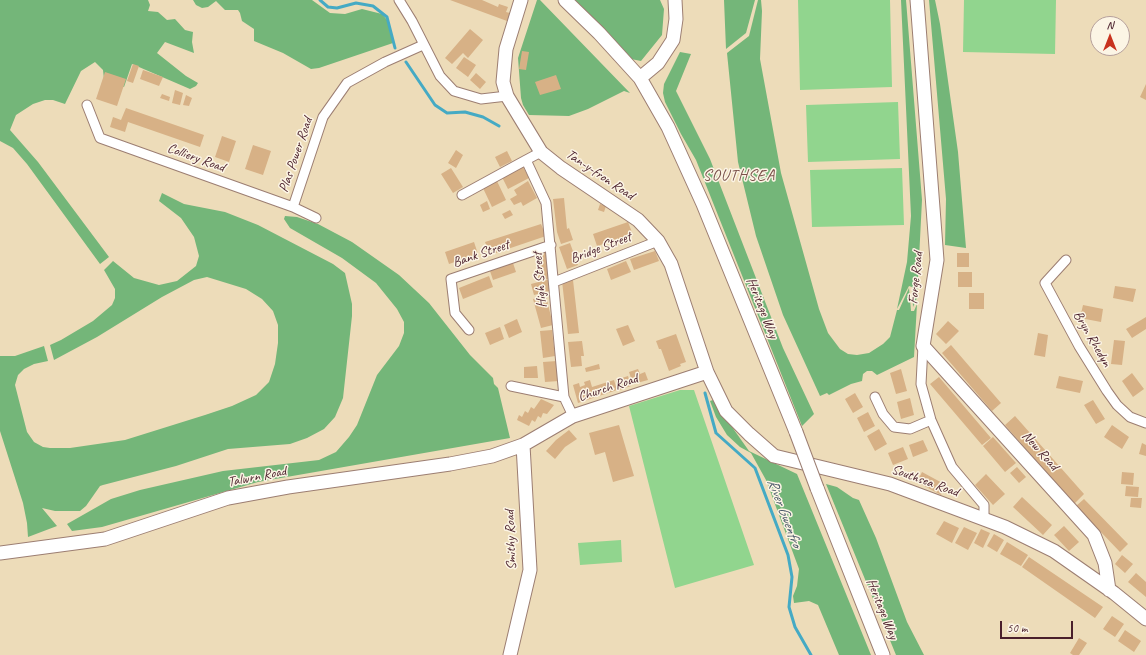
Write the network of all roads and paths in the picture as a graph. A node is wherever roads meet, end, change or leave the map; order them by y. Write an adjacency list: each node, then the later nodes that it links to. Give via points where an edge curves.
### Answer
1 (399, 0): 6 (street)
2 (521, 0): 8 (main road, Tan-y-fron Road, via 506,49 503,82)
3 (565, 0): 7 (main road, Heritage Way)
4 (674, 0): 7 (main road, via 676,19 673,40 658,63)
5 (917, 0): 20 (main road, Forge Road, via 936,260)
6 (423, 45): 8 (street, via 440,76 454,91 481,99); 13 (street, Plas Power Road, via 347,83 323,118)
7 (640, 78): 34 (main road, Heritage Way, bridge, via 668,127 686,166 796,432)
8 (506, 96): 10 (main road, Tan-y-fron Road)
9 (87, 105): 13 (street, Colliery Road, via 100,138)
10 (541, 152): 11 (street); 15 (main road, Tan-y-fron Road, via 638,220)
11 (526, 160): 12 (street); 16 (street, High Street, via 546,203)
12 (462, 196)
13 (293, 207): 14 (street, Colliery Road)
14 (316, 218)
15 (658, 240): 18 (street, Bridge Street); 21 (main road, Tan-y-fron Road, via 671,264)
16 (551, 245): 18 (street, High Street); 19 (street, Bank Street, via 452,279 455,313)
17 (1066, 260): 27 (street, Bryn Rhedyn, via 1045,284 1079,346 1117,405 1130,417)
18 (554, 282): 24 (street, High Street)
19 (469, 330)
20 (923, 346): 26 (street, Forge Road, via 921,384); 31 (main road, New Road, via 1094,535 1105,563)
21 (707, 372): 25 (main road, Church Road); 29 (main road, Southsea Road, via 726,411 774,456 890,484)
22 (510, 386): 24 (street)
23 (875, 396): 26 (street, via 883,414 894,427 910,428)
24 (564, 397): 25 (street, High Street)
25 (573, 416): 28 (main road, Church Road)
26 (931, 420): 29 (street, Forge Road, via 952,467 984,505)
27 (1146, 423)
28 (523, 446): 30 (main road, Talwrn Road, via 492,456 450,464 228,498 105,539); 33 (main road, Smithy Road, via 530,570)
29 (984, 518): 31 (main road, Southsea Road, via 1054,551)
30 (0, 553)
31 (1109, 590): 32 (main road, Southsea Road)
32 (1145, 617)
33 (510, 655)
34 (883, 655)

